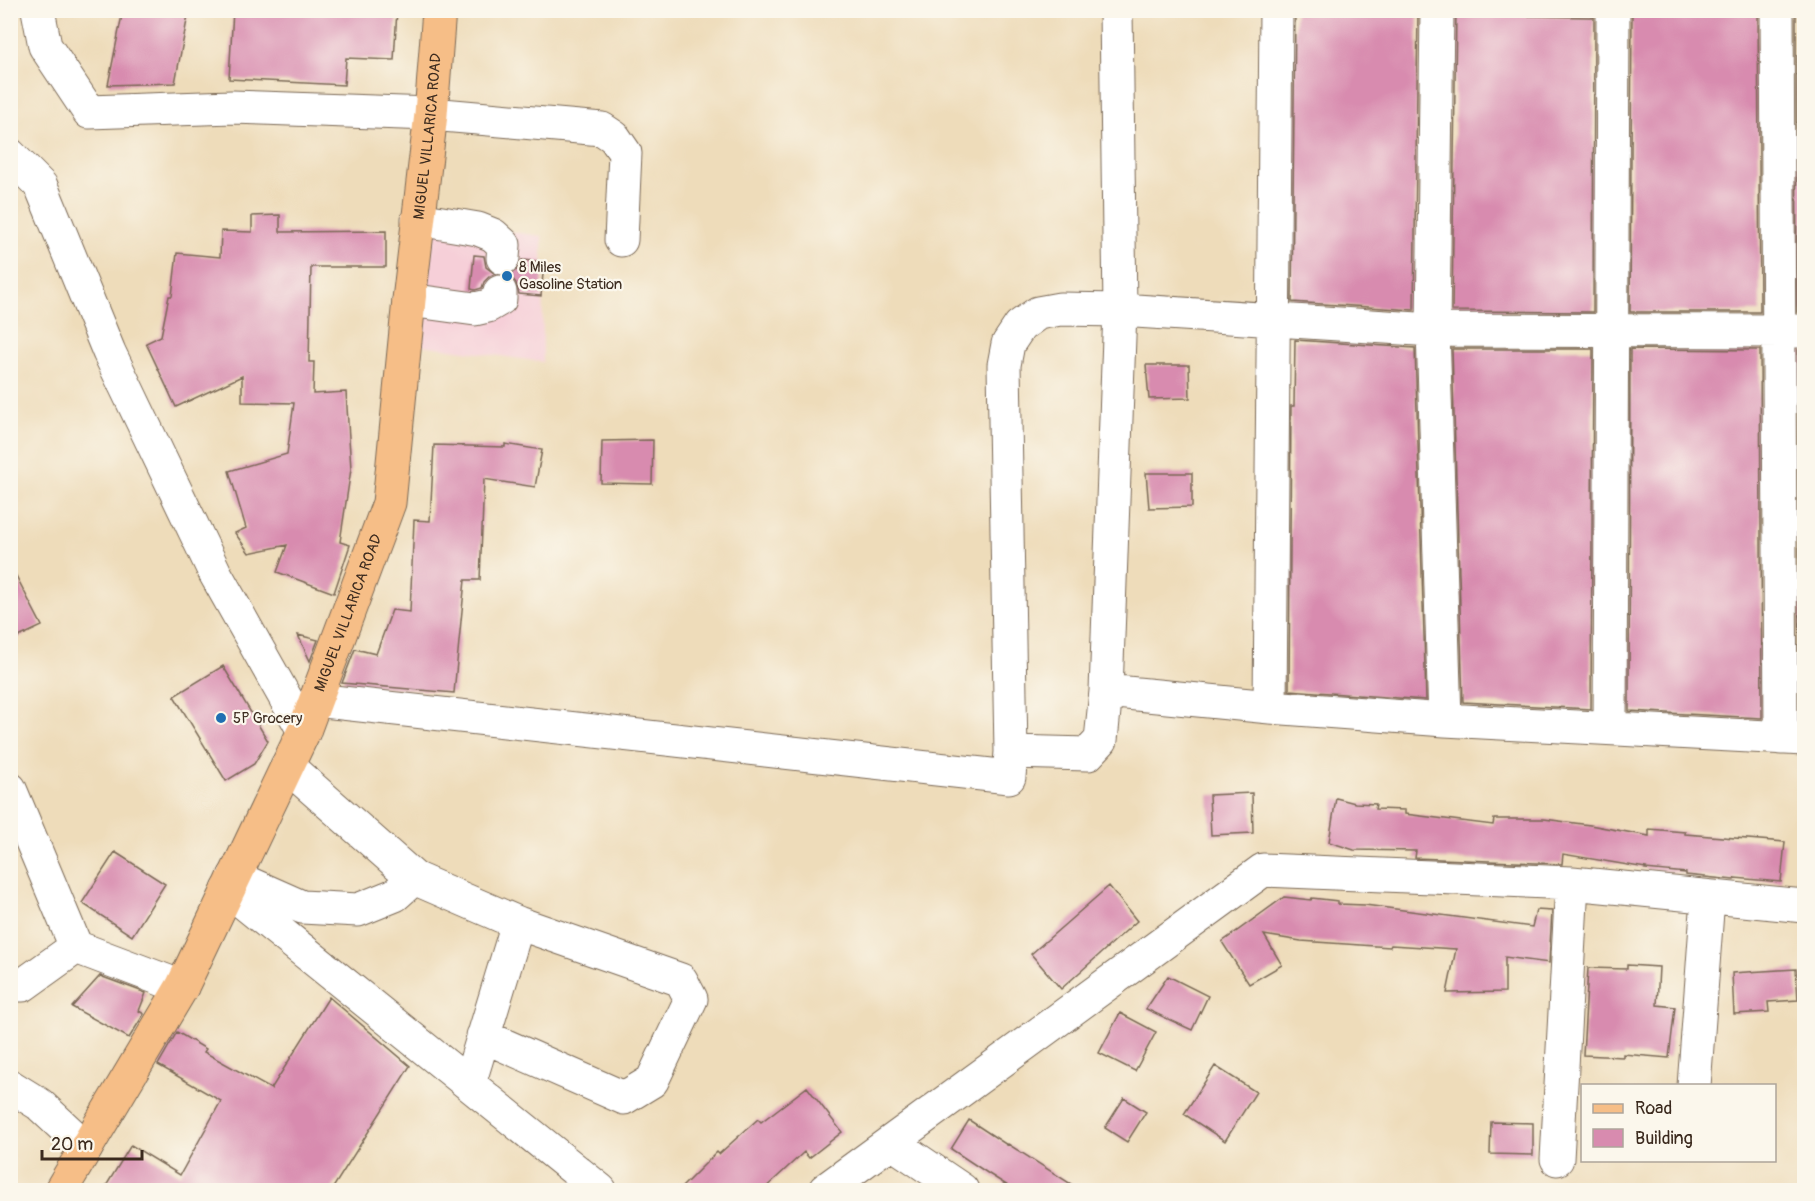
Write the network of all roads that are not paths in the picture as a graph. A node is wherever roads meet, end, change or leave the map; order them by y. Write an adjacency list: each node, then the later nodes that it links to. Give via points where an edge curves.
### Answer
1 (38, 10): 8 (street, via 45,46 89,112 232,107)
2 (439, 10): 8 (main road, MIGUEL VILLARICA ROAD)
3 (1116, 10): 15 (street)
4 (1276, 10): 16 (street)
5 (1437, 10): 17 (street)
6 (1613, 10): 18 (street)
7 (1777, 10): 19 (street)
8 (431, 114): 10 (main road, MIGUEL VILLARICA ROAD); 11 (street, via 602,129 614,137 624,153)
9 (10, 155): 25 (street, via 41,186 109,352 210,563)
10 (418, 219): 12 (street, via 493,235 504,245); 14 (main road, MIGUEL VILLARICA ROAD)
11 (621, 240)
12 (503, 258)
13 (500, 292): 14 (street, via 500,299 475,309)
14 (409, 300): 21 (main road, MIGUEL VILLARICA ROAD, via 388,502)
15 (1120, 310): 16 (street); 20 (street); 27 (street, via 1060,309 1038,313 1020,326 1008,344 1004,365)
16 (1274, 319): 17 (street); 22 (street)
17 (1433, 330): 18 (street); 23 (street)
18 (1612, 331): 19 (street); 24 (street)
19 (1792, 331): 26 (street)
20 (1106, 691): 22 (street); 27 (street, via 1101,740 1088,754)
21 (315, 700): 25 (main road, MIGUEL VILLARICA ROAD); 27 (street, via 1009,777)
22 (1270, 707): 23 (street)
23 (1445, 720): 24 (street)
24 (1610, 728): 26 (street)
25 (304, 731): 28 (main road, MIGUEL VILLARICA ROAD)
26 (1793, 739)
27 (1011, 752)
28 (287, 766): 30 (street); 32 (main road, MIGUEL VILLARICA ROAD)
29 (10, 789): 36 (street)
30 (414, 878): 32 (street, via 395,895 358,910 302,907); 35 (street)
31 (1572, 883): 33 (street); 43 (street, via 1263,870); 45 (street)
32 (231, 884): 38 (main road, MIGUEL VILLARICA ROAD); 40 (street)
33 (1708, 898): 34 (street); 41 (street)
34 (1804, 906)
35 (518, 923): 39 (street); 39 (street, via 681,980 691,999 652,1081 624,1098)
36 (76, 947): 37 (street, via 23,985); 38 (street)
37 (10, 985)
38 (182, 987): 44 (main road, MIGUEL VILLARICA ROAD)
39 (483, 1036): 40 (street)
40 (469, 1084): 47 (street)
41 (1694, 1084)
42 (10, 1086): 44 (street, via 39,1104)
43 (891, 1142): 48 (street); 49 (street)
44 (86, 1148): 46 (main road, MIGUEL VILLARICA ROAD)
45 (1557, 1160)
46 (61, 1191)
47 (600, 1191)
48 (825, 1191)
49 (962, 1191)

